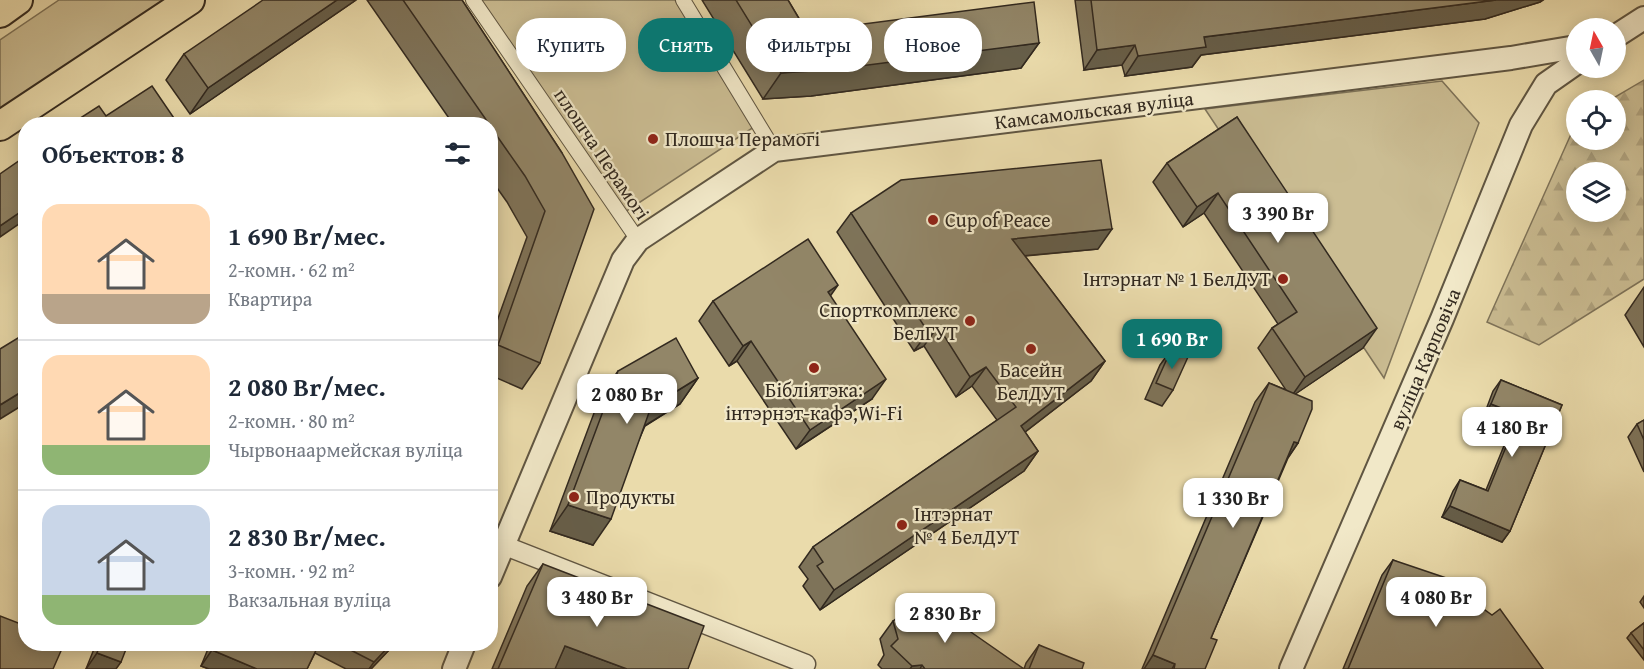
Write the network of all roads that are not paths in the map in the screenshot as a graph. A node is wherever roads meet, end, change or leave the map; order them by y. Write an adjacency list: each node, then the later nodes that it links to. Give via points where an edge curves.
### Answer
1 (18, 0): 5 (main road)
2 (190, 0): 12 (main road)
3 (473, 0): 14 (street, плошча Перамогі)
4 (683, 0): 13 (street)
5 (0, 13)
6 (1644, 18): 7 (street)
7 (1626, 30)
8 (1566, 49): 9 (street, Камсамольская вуліца)
9 (1511, 58): 11 (street, via 1530,61 1542,70); 13 (street, Камсамольская вуліца)
10 (1566, 70): 11 (street, вуліца Карповіча)
11 (1546, 84): 20 (street, вуліца Карповіча, via 1521,125 1442,319)
12 (0, 126)
13 (774, 150): 14 (street, Камсамольская вуліца)
14 (638, 240): 15 (street, via 623,260)
15 (503, 545): 16 (street); 18 (street)
16 (498, 557)
17 (461, 651): 19 (street)
18 (806, 664)
19 (454, 669)
20 (1290, 669)

